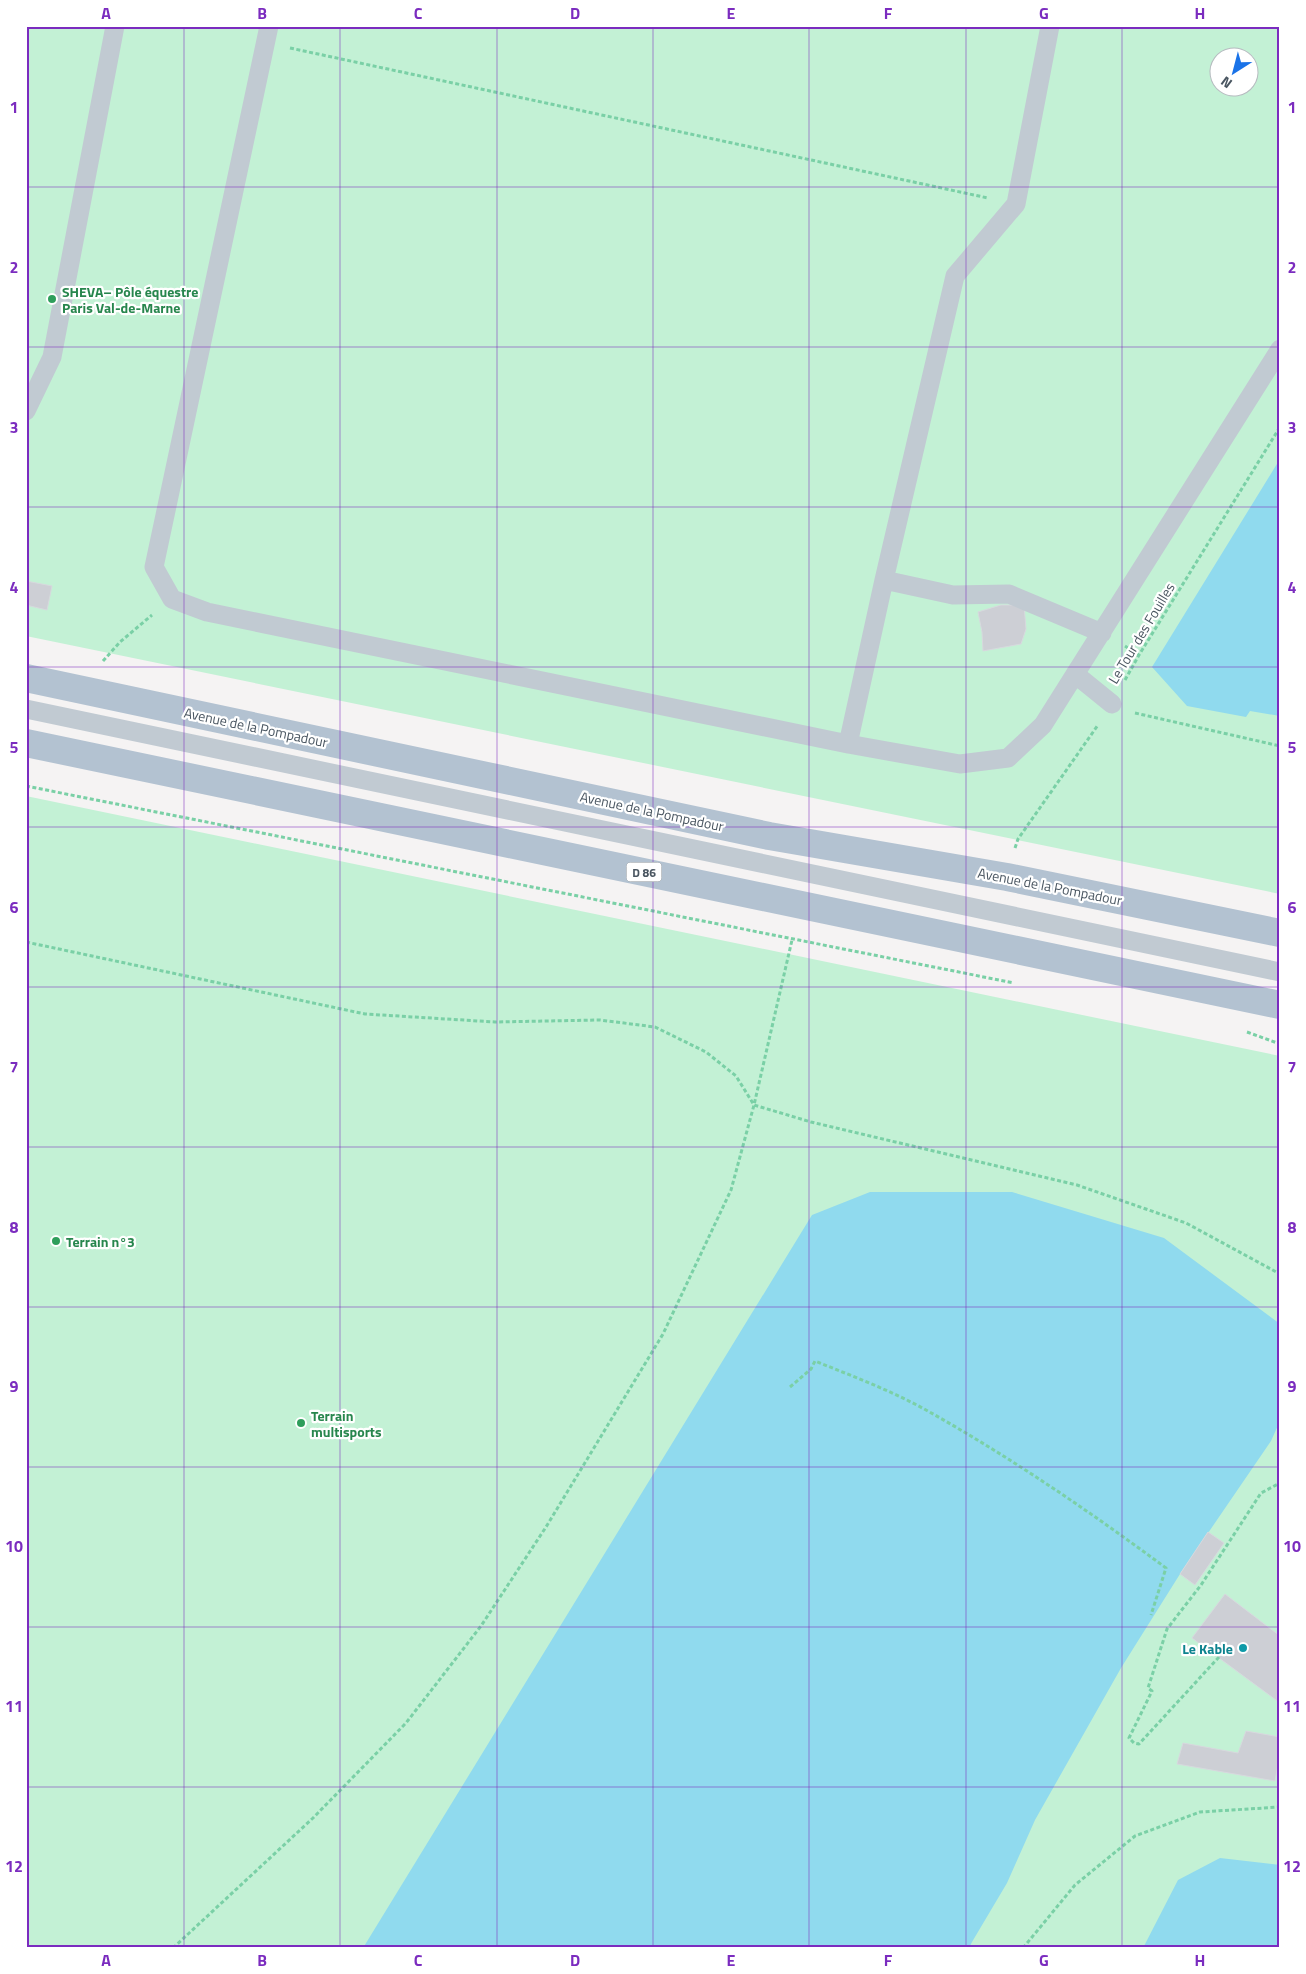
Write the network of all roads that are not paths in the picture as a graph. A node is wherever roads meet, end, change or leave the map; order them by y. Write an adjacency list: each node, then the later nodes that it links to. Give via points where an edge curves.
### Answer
1 (115, 26): 5 (lane, via 52,357)
2 (1050, 26): 6 (lane, via 1016,204 955,276)
3 (267, 35): 13 (lane, via 154,567 172,599 207,612)
4 (1280, 349): 7 (lane)
5 (26, 411)
6 (884, 580): 7 (lane, via 953,595 1009,594); 13 (lane)
7 (1102, 633): 8 (lane)
8 (1075, 674): 10 (lane); 13 (lane, via 1042,725 1008,758 960,764)
9 (26, 678): 14 (main road, Avenue de la Pompadour, via 769,836 1007,877)
10 (1112, 704)
11 (26, 709): 15 (lane, Avenue de la Pompadour)
12 (26, 742): 16 (main road, D 86)
13 (848, 744)
14 (1280, 933)
15 (1277, 971)
16 (1271, 1003)

